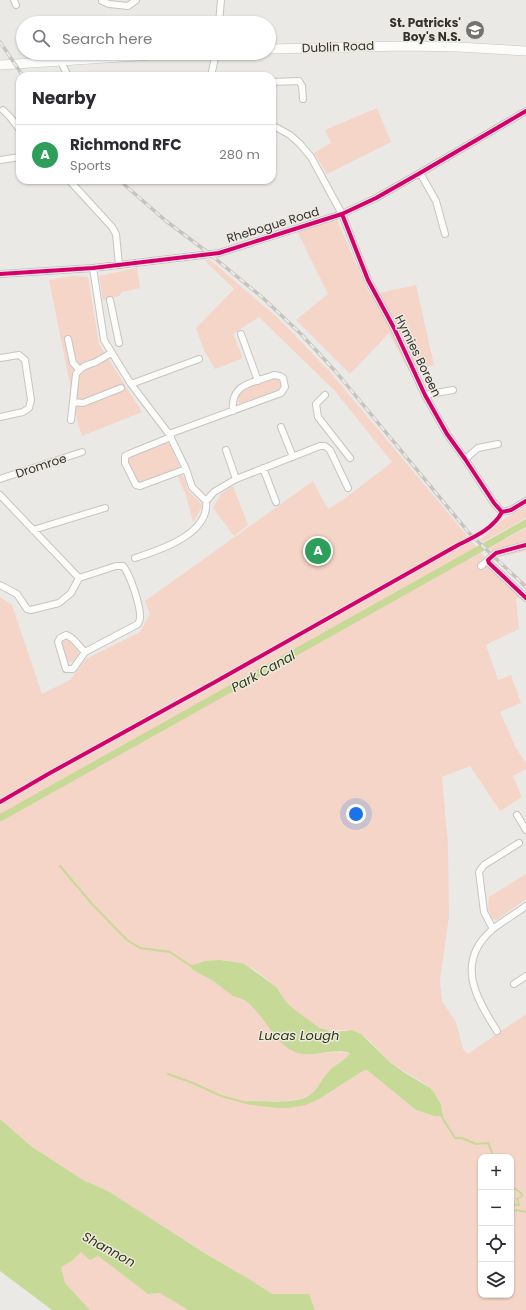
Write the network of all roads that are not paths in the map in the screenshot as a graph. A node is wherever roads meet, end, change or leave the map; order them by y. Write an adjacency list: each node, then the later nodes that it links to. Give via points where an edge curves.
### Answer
1 (136, 0): 3 (street, via 128,6)
2 (221, 0): 4 (street)
3 (100, 2)
4 (220, 16)
5 (276, 49): 6 (main road, Dublin Road, via 404,46)
6 (526, 51)
7 (88, 60): 9 (main road)
8 (214, 60): 12 (street)
9 (61, 62): 10 (main road); 11 (street)
10 (0, 65)
11 (66, 72)
12 (212, 72)
13 (276, 82): 14 (street, via 298,81 302,86)
14 (303, 99)
15 (3, 110): 17 (street)
16 (526, 111): 21 (street, Rhebogue Road)
17 (16, 125)
18 (276, 127): 23 (street, Hymies Boreen, via 290,135 311,157)
19 (16, 158): 20 (street)
20 (0, 160)
21 (420, 173): 23 (street, Rhebogue Road); 24 (street, via 436,201)
22 (73, 184): 25 (street, via 112,227 116,234)
23 (342, 214): 25 (street, Rhebogue Road, via 219,253); 43 (street, Hymies Boreen, via 368,280 394,328)
24 (445, 234)
25 (119, 265): 26 (street, Rhebogue Road)
26 (93, 268): 27 (street, Rhebogue Road); 30 (street)
27 (0, 274)
28 (110, 300): 29 (street)
29 (115, 322): 30 (street); 33 (street)
30 (102, 325): 34 (street, via 104,340)
31 (241, 334): 38 (street)
32 (68, 339): 37 (street, via 73,363)
33 (120, 343)
34 (111, 353): 37 (street); 39 (street)
35 (0, 358): 46 (street, via 19,354 25,360 31,400 30,408)
36 (199, 359): 39 (street)
37 (79, 369): 44 (street, via 76,374)
38 (258, 381): 45 (street, via 239,387 232,404); 45 (street, via 274,375 280,376 285,387 281,393)
39 (131, 384): 49 (street)
40 (121, 388): 44 (street, via 83,403)
41 (452, 390): 43 (street)
42 (325, 395): 50 (street, via 316,404 316,410 318,417)
43 (425, 396): 57 (street, Hymies Boreen)
44 (73, 402): 47 (street)
45 (233, 411): 49 (street)
46 (0, 417)
47 (71, 420)
48 (281, 427): 55 (street)
49 (170, 436): 59 (street); 59 (street, via 125,456 125,463 136,486)
50 (338, 443): 53 (street); 56 (street)
51 (498, 444): 57 (street, via 478,448)
52 (226, 450): 61 (street)
53 (330, 450): 55 (street, via 320,446); 62 (street)
54 (82, 452): 60 (street, Dromroe)
55 (293, 457): 58 (street)
56 (350, 458)
57 (465, 459): 66 (street, Hymies Boreen, via 502,512)
58 (263, 468): 61 (street); 65 (street)
59 (186, 469): 64 (street, via 192,488)
60 (0, 479)
61 (236, 479): 64 (street, via 214,492)
62 (348, 488)
63 (0, 495): 68 (street)
64 (206, 501): 70 (street, via 207,506 200,522 190,532 162,549)
65 (276, 502)
66 (526, 502)
67 (105, 508): 68 (street)
68 (33, 530): 73 (street)
69 (526, 545): 71 (street, via 496,553)
70 (135, 558)
71 (488, 560): 72 (street); 75 (street)
72 (481, 566)
73 (79, 578): 74 (street, via 72,593 59,603 31,610 27,609 17,594); 76 (street, via 123,566 128,572 140,618 138,624)
74 (0, 585)
75 (526, 598)
76 (85, 652): 76 (street, via 73,668 66,669 58,642 66,635 72,636)
77 (517, 815): 78 (street)
78 (526, 830)
79 (519, 843): 81 (street, via 484,865 479,872 484,912)
80 (526, 906): 81 (street)
81 (493, 929): 84 (street, via 479,944 472,959 472,976 479,1002)
82 (526, 976): 83 (street)
83 (514, 984)
84 (497, 1031)

